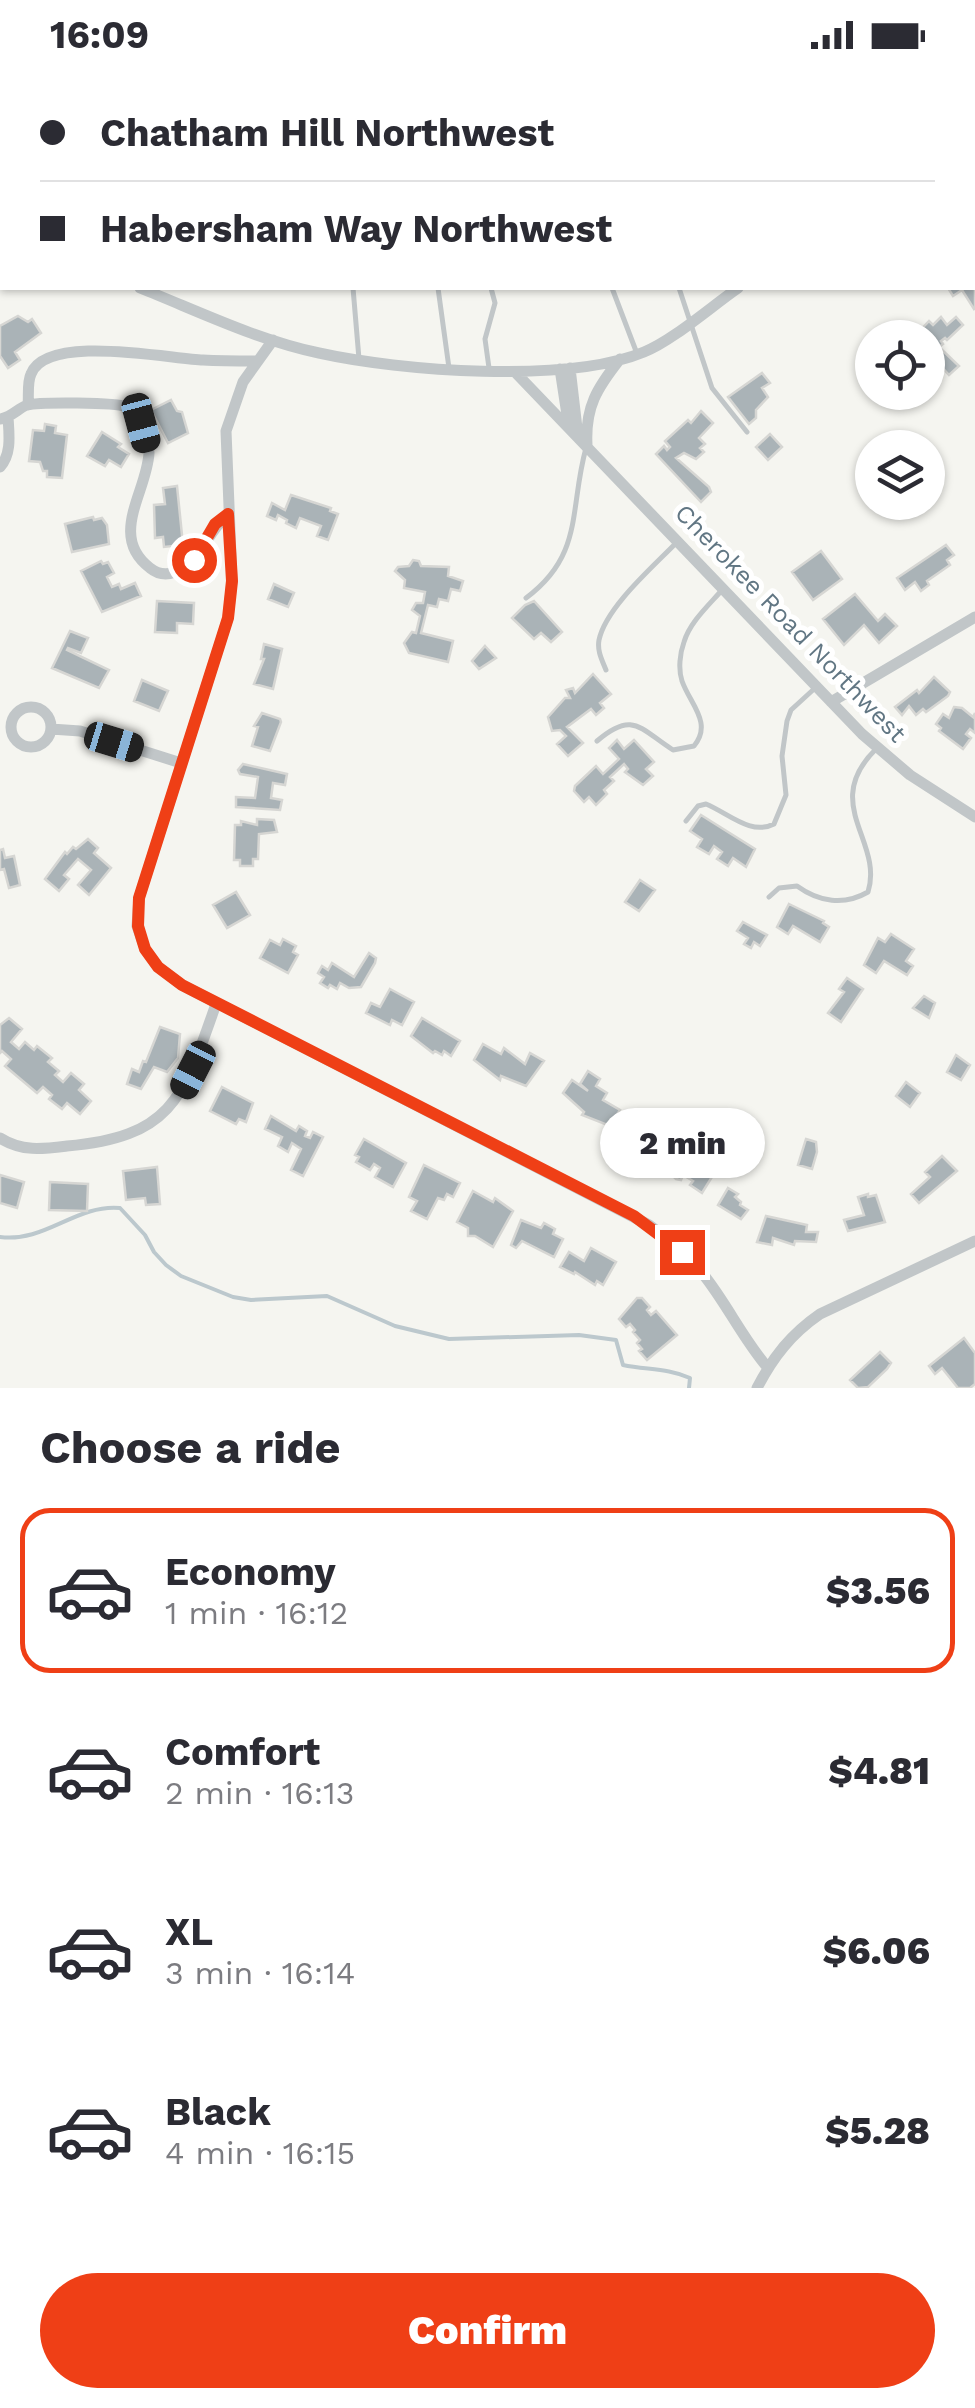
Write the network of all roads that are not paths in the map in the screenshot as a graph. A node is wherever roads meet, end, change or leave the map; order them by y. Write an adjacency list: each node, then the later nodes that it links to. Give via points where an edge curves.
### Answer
1 (145, 290): 9 (street)
2 (353, 290): 12 (lane)
3 (438, 290): 14 (lane)
4 (490, 290): 16 (lane)
5 (613, 290): 10 (lane)
6 (680, 290): 8 (lane)
7 (735, 290): 8 (street)
8 (692, 320): 10 (street); 20 (lane, via 712,388)
9 (272, 340): 12 (street); 13 (street)
10 (637, 354): 11 (street)
11 (620, 359): 15 (street); 21 (street, via 591,399)
12 (358, 360): 14 (street)
13 (258, 361): 18 (street, via 73,351 31,373); 23 (street, via 229,416)
14 (450, 368): 16 (street)
15 (565, 368): 17 (street); 21 (street)
16 (489, 371): 17 (street)
17 (515, 372): 21 (street, Cherokee Road Northwest)
18 (28, 405): 19 (street); 23 (street, via 106,401 128,407 141,423 149,453 129,523 134,548 162,575 194,560)
19 (4, 418): 22 (street, via 10,440)
20 (747, 432)
21 (578, 436): 24 (street, Cherokee Road Northwest); 26 (lane, via 574,533 544,585)
22 (0, 467)
23 (228, 514): 34 (street, via 228,618)
24 (679, 540): 25 (street, Cherokee Road Northwest); 28 (lane, via 599,636)
25 (724, 588): 29 (street, Cherokee Road Northwest); 32 (lane, via 685,638 680,663 702,737 694,746 672,750 645,727 624,723)
26 (526, 598)
27 (975, 617): 30 (street)
28 (606, 670)
29 (817, 686): 30 (street, Cherokee Road Northwest); 36 (lane, via 787,721 786,794 774,824 750,827 706,804)
30 (831, 702): 33 (street, Cherokee Road Northwest)
31 (52, 728): 34 (street)
32 (597, 741)
33 (878, 747): 35 (street, Cherokee Road Northwest); 37 (lane, via 852,788 871,867 868,892 838,902 798,886)
34 (181, 762): 38 (street, via 139,898 138,926 158,967)
35 (975, 817)
36 (686, 821)
37 (769, 896)
38 (216, 1004): 39 (street, via 182,1093 142,1129 112,1141 35,1149); 41 (street, via 650,1225 705,1276)
39 (0, 1138)
40 (975, 1241): 41 (street, via 820,1314 799,1328)
41 (768, 1368): 42 (street)
42 (758, 1388)

